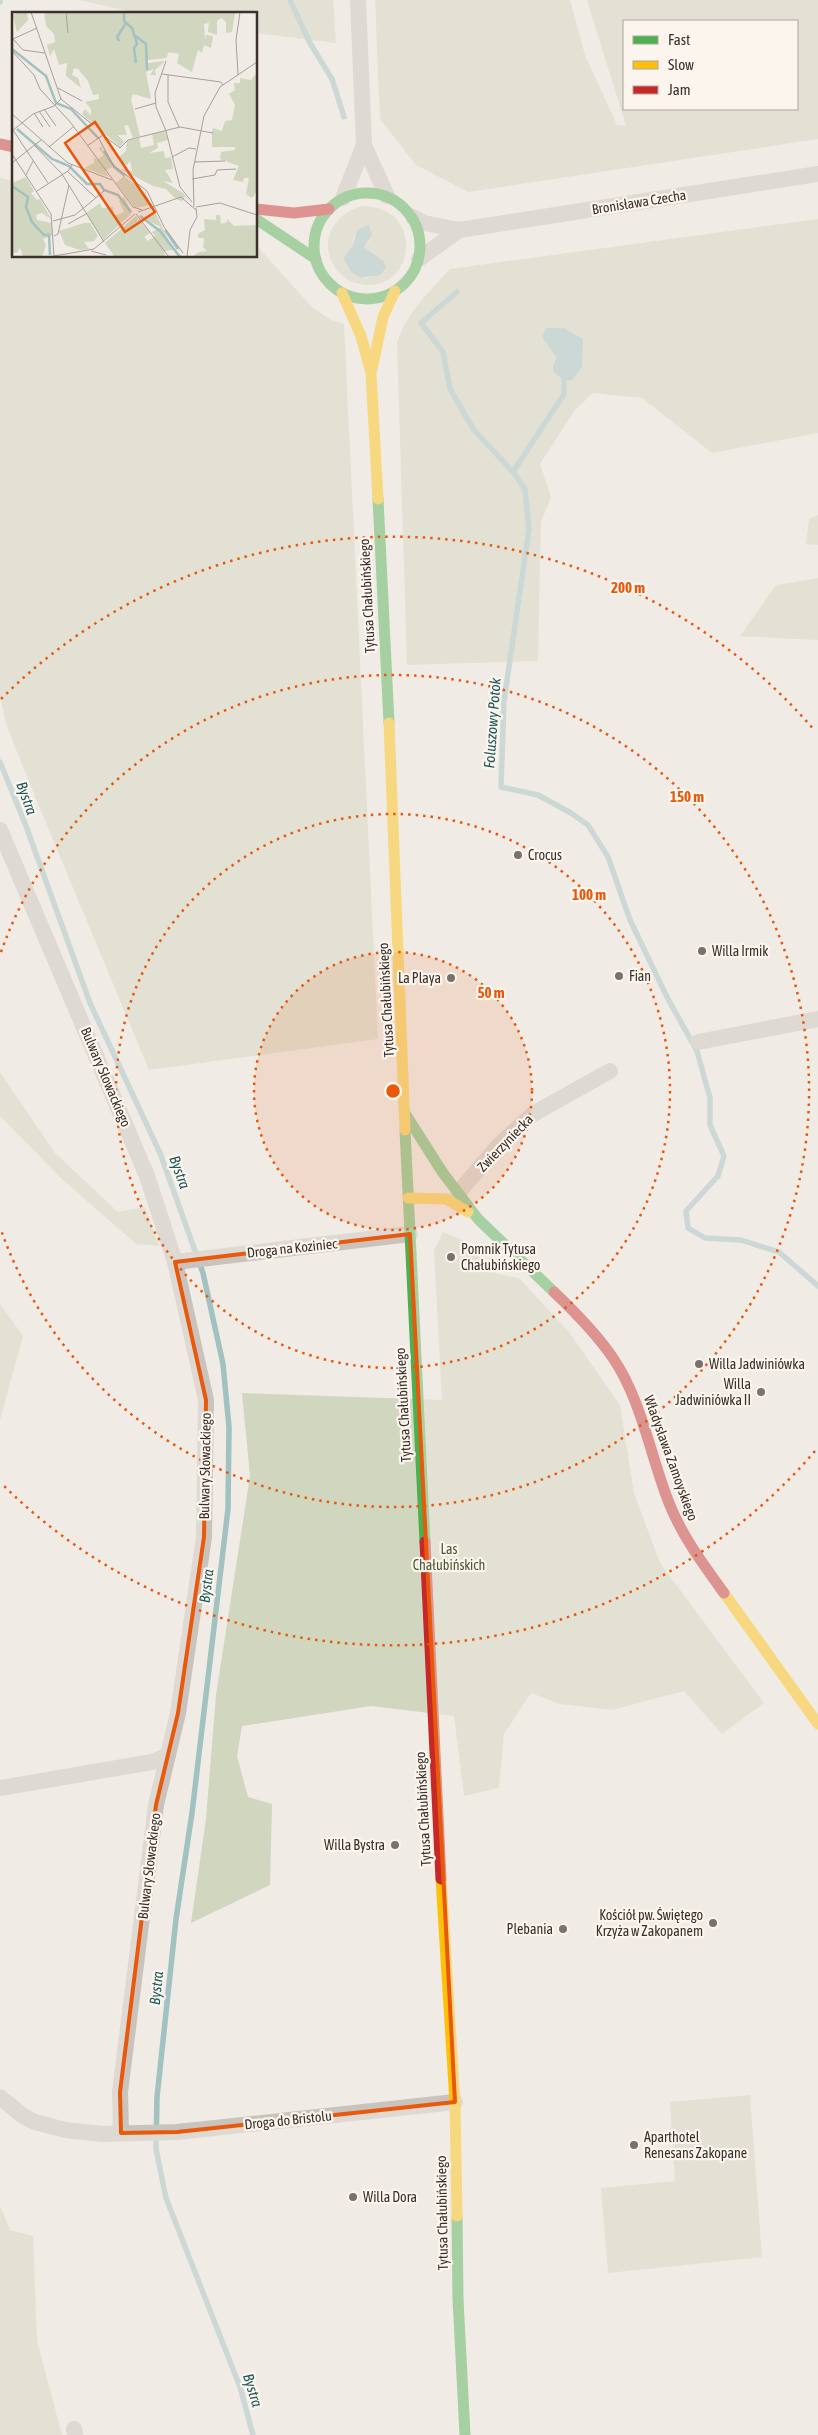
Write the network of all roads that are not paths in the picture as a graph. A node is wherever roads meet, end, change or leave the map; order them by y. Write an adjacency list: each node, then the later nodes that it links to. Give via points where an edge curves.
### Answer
1 (358, 0): 2 (street)
2 (364, 145): 4 (street); 5 (street)
3 (818, 174): 10 (street, Bronisława Czecha)
4 (387, 196): 5 (street, via 365,192); 8 (street, via 404,206)
5 (344, 198): 7 (street)
6 (258, 208): 7 (street, via 294,213)
7 (329, 209): 12 (street, via 316,232)
8 (413, 218): 10 (street, Bronisława Czecha); 11 (street, via 420,238)
9 (258, 221): 12 (street)
10 (459, 230): 11 (street, Bronisława Czecha)
11 (419, 259): 13 (street, via 410,278)
12 (316, 260): 14 (street, via 326,279)
13 (395, 291): 14 (street, via 366,299); 15 (street, Tytusa Chałubińskiego, via 383,317)
14 (342, 293): 15 (street, Tytusa Chałubińskiego, via 361,336)
15 (371, 373): 20 (street, Tytusa Chałubińskiego)
16 (0, 830): 25 (street, Bulwary Słowackiego, via 130,1132)
17 (818, 1019): 18 (street)
18 (698, 1042)
19 (610, 1071): 21 (street, Zwierzyniecka, via 532,1114 499,1145)
20 (406, 1115): 21 (street, Władysława Zamoyskiego); 22 (street, Tytusa Chałubińskiego)
21 (458, 1193): 23 (street, Władysława Zamoyskiego)
22 (408, 1198): 23 (street, Władysława Zamoyskiego, via 446,1199); 24 (street, Tytusa Chałubińskiego)
23 (478, 1219): 26 (street, Władysława Zamoyskiego, via 580,1317 613,1358 636,1402 680,1529)
24 (410, 1234): 25 (street, Droga na Koziniec); 30 (street, Tytusa Chałubińskiego, via 441,1885)
25 (179, 1262): 27 (street, Bulwary Słowackiego, via 206,1400 204,1537 178,1713)
26 (818, 1724)
27 (168, 1755): 28 (street, via 152,1762); 31 (street, Bulwary Słowackiego, via 156,1805 120,2092)
28 (0, 1788)
29 (0, 2097): 31 (street, Droga do Bristolu, via 23,2116 48,2126 83,2133)
30 (455, 2102): 31 (street, Droga do Bristolu, via 177,2132); 32 (street, Tytusa Chałubińskiego, via 458,2299)
31 (120, 2133)
32 (465, 2435)

